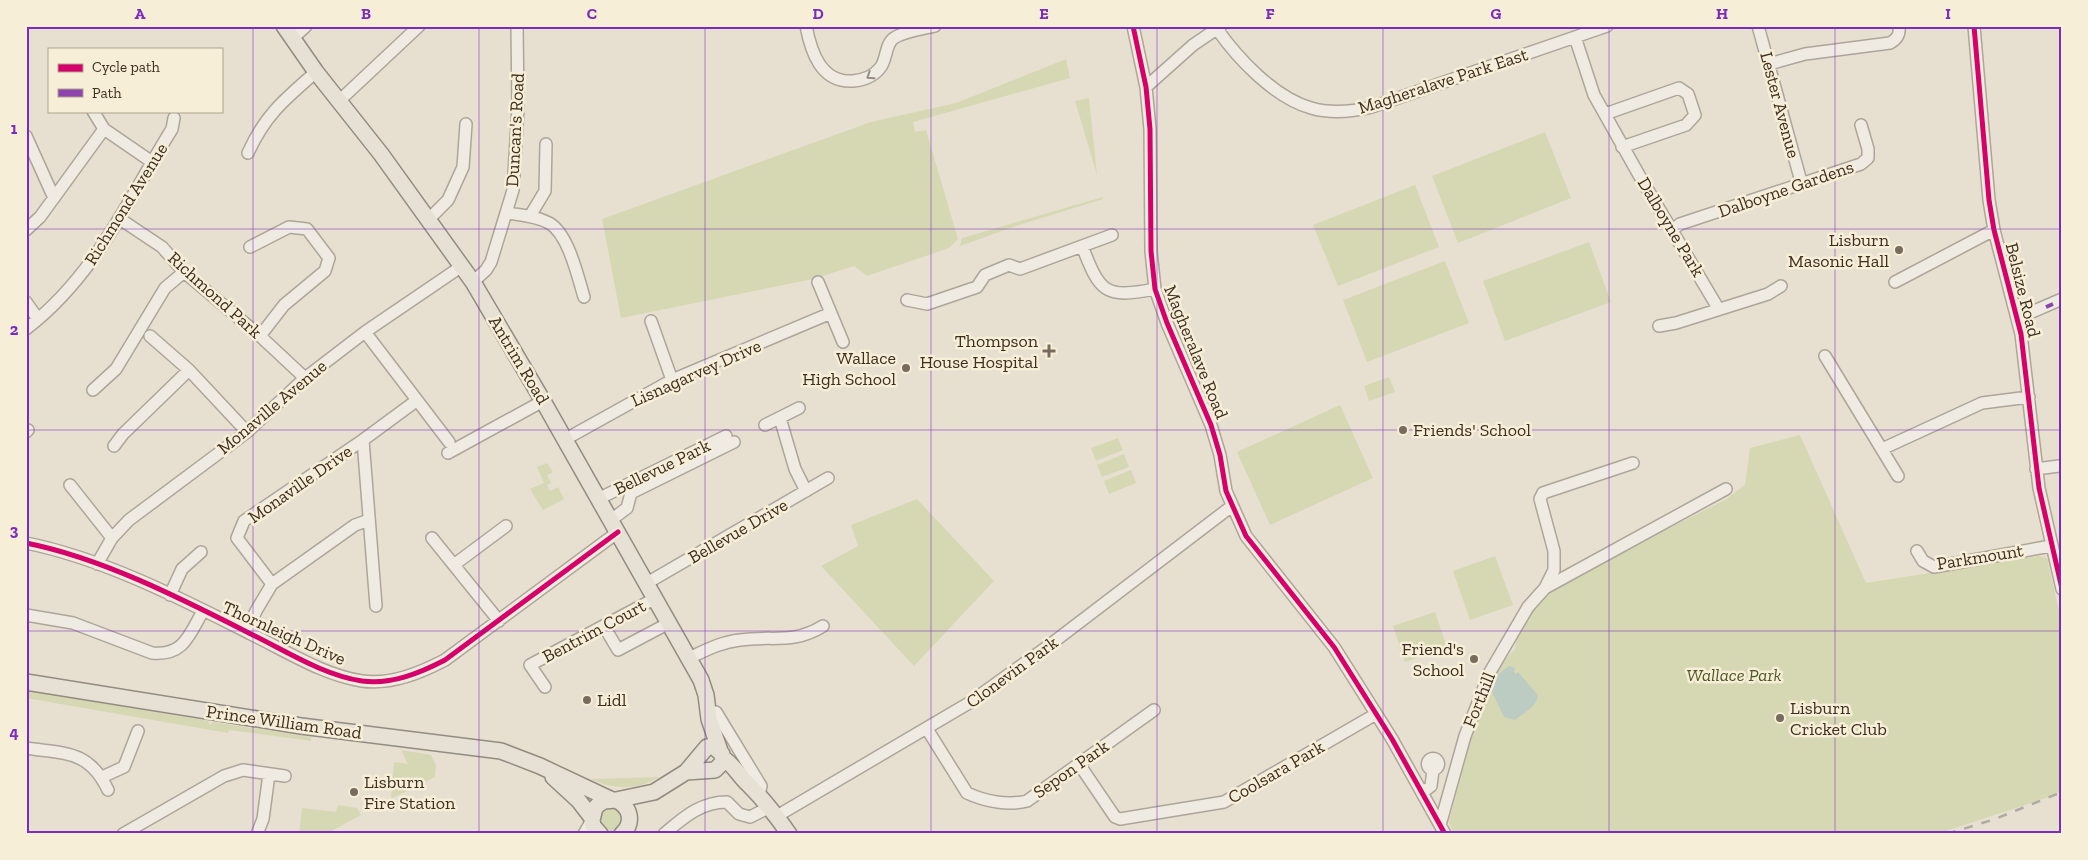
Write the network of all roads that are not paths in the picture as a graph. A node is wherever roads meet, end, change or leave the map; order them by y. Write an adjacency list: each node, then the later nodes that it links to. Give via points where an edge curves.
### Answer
1 (306, 26): 12 (street)
2 (419, 26): 17 (street)
3 (517, 26): 31 (street, Duncan's Road, via 517,131 513,190)
4 (806, 26): 5 (street, one-way to 4, via 895,37 890,41 881,67 874,74 846,82 827,75 811,50)
5 (935, 26)
6 (1133, 26): 16 (street, Magheralave Road)
7 (1606, 26): 13 (street, Magheralave Park East)
8 (1758, 26): 14 (street, Lester Avenue)
9 (1899, 26): 14 (street, via 1900,34 1890,43 1804,54)
10 (1975, 26): 37 (street, Belsize Road, via 1986,178)
11 (1219, 28): 13 (street, Magheralave Park East, via 1257,75 1276,89 1309,108 1340,112 1372,107); 16 (street, via 1193,45)
12 (288, 33): 15 (main road, Antrim Road)
13 (1575, 38): 19 (street, Dalboyne Park, via 1594,95)
14 (1769, 64): 29 (street, Lester Avenue)
15 (316, 72): 17 (main road, Antrim Road); 27 (street, via 277,107 258,130)
16 (1146, 88): 47 (street, Magheralave Road)
17 (339, 101): 34 (main road, Antrim Road)
18 (94, 112): 23 (street)
19 (1605, 114): 26 (street, Dalboyne Park); 26 (street, via 1679,88 1688,94 1695,115 1686,125)
20 (174, 118): 28 (street, Richmond Avenue, via 172,129)
21 (466, 124): 34 (street, via 460,173 445,205)
22 (1861, 125): 29 (street, Dalboyne Gardens, via 1868,158 1861,164)
23 (104, 129): 28 (street); 30 (street)
24 (26, 136): 30 (street)
25 (546, 144): 32 (street, via 545,191)
26 (1622, 147): 36 (street, Dalboyne Park)
27 (248, 153)
28 (152, 162): 33 (street, Richmond Avenue)
29 (1802, 184): 36 (street, Dalboyne Gardens, via 1680,224)
30 (54, 198): 35 (street)
31 (507, 213): 32 (street); 43 (street, Duncan's Road, via 491,262)
32 (530, 216): 48 (street, via 551,224 566,241)
33 (120, 219): 42 (street, Richmond Park, via 162,247); 55 (street, Richmond Avenue, via 87,269)
34 (429, 219): 41 (main road, Antrim Road)
35 (26, 230)
36 (1672, 230): 51 (street, Dalboyne Park)
37 (1994, 230): 45 (street); 54 (street, Belsize Road)
38 (1112, 235): 39 (street)
39 (1082, 246): 47 (street, via 1095,278 1104,288 1114,293); 53 (street, via 1020,269 1009,264 985,274 977,287 927,304 910,301)
40 (250, 247): 61 (street, via 289,227 307,229 329,258 325,271 284,305)
41 (462, 266): 43 (main road, Antrim Road); 59 (street, Monaville Avenue)
42 (184, 272): 61 (street, Richmond Park); 67 (street, via 165,288 116,369)
43 (473, 282): 70 (main road, Antrim Road)
44 (818, 282): 52 (street)
45 (1895, 282)
46 (1781, 286): 51 (street, via 1768,294)
47 (1155, 289): 89 (street, Magheralave Road, via 1211,425)
48 (584, 297)
49 (26, 302): 55 (street)
50 (2053, 303): 54 (street)
51 (1718, 308): 57 (street)
52 (831, 314): 62 (street); 66 (street, Lisnagarvey Drive)
53 (913, 314)
54 (2018, 318): 68 (street, Belsize Road)
55 (38, 319): 58 (street, Richmond Avenue)
56 (650, 321): 66 (street)
57 (1659, 326)
58 (26, 329)
59 (365, 332): 65 (street, Monaville Avenue); 69 (street)
60 (150, 336): 64 (street)
61 (260, 336): 65 (street, Richmond Park)
62 (843, 342)
63 (1825, 356): 79 (street)
64 (190, 370): 74 (street); 78 (street)
65 (305, 378): 74 (street, Monaville Avenue)
66 (672, 380): 77 (street, Lisnagarvey Drive)
67 (93, 390)
68 (2029, 397): 79 (street, via 1982,403); 82 (street, Belsize Road)
69 (416, 401): 70 (street, via 448,448); 76 (street, Monaville Drive)
70 (543, 401): 77 (main road, Antrim Road)
71 (799, 408): 72 (street)
72 (780, 418): 73 (street); 87 (street)
73 (765, 425)
74 (247, 432): 93 (street, Monaville Avenue, via 129,520)
75 (730, 439): 88 (street, Bellevue Park); 92 (street, Thornleigh Drive, via 631,492 627,508)
76 (363, 440): 90 (street); 102 (street, Monaville Drive, via 244,521 237,538)
77 (564, 440): 88 (main road, Antrim Road)
78 (114, 446)
79 (1882, 449): 83 (street)
80 (1633, 463): 103 (street, Forthill, via 1543,494 1540,499 1554,551 1554,570)
81 (2061, 465): 82 (street)
82 (2036, 469): 96 (street, Belsize Road)
83 (1898, 476)
84 (828, 478): 87 (street, Bellevue Drive)
85 (70, 485): 93 (street)
86 (1726, 489): 103 (street, Forthill)
87 (806, 491): 101 (street, Bellevue Drive)
88 (598, 499): 92 (main road, Antrim Road)
89 (1232, 506): 119 (street, Magheralave Road, via 1250,542 1334,648); 121 (street, Clonevin Park, via 1047,648 970,703)
90 (369, 520): 102 (street, via 355,525); 107 (street)
91 (506, 526): 100 (street)
92 (614, 526): 101 (main road, Antrim Road); 110 (street, Thornleigh Drive)
93 (112, 538): 99 (street, Monaville Avenue)
94 (432, 538): 100 (street)
95 (26, 543): 99 (street, Thornleigh Drive)
96 (2051, 546): 97 (street, Parkmount, via 1934,567); 104 (street, Belsize Road)
97 (1917, 551)
98 (201, 552): 105 (street, via 182,569)
99 (97, 564): 105 (street, Thornleigh Drive)
100 (455, 564): 110 (street)
101 (647, 583): 106 (main road, Antrim Road)
102 (272, 584): 113 (street)
103 (1545, 588): 144 (street, Forthill, via 1528,607 1490,672 1465,736)
104 (2062, 589)
105 (170, 595): 108 (street, Thornleigh Drive)
106 (656, 598): 111 (main road, Antrim Road); 117 (street, Bentrim Court, via 530,665)
107 (376, 606)
108 (203, 611): 109 (street, via 185,642 165,654 152,653 73,623); 113 (street, Thornleigh Drive)
109 (26, 615)
110 (499, 621): 113 (street, Thornleigh Drive, via 445,660 422,672 391,680 362,681 322,669)
111 (669, 622): 114 (street, Bentrim Court, via 618,650); 115 (main road, Antrim Road)
112 (823, 626): 115 (street, via 794,638 755,638 716,645)
113 (247, 632)
114 (608, 633)
115 (689, 658): 120 (main road, Antrim Road, via 701,680)
116 (26, 682): 128 (main road, Prince William Road, via 301,726 501,751)
117 (545, 687)
118 (1154, 710): 127 (street, Sepon Park)
119 (1376, 714): 127 (street, Coolsara Park, via 1218,805 1120,819 1115,817); 138 (street, Magheralave Road)
120 (712, 716): 123 (street); 125 (main road, Antrim Road); 126 (main road, Antrim Road)
121 (927, 729): 127 (street, Sepon Park, via 967,793 974,796 1014,804 1027,801); 141 (street, Clonevin Park)
122 (138, 732): 134 (street, via 124,767)
123 (736, 746): 126 (street); 139 (street, via 761,786)
124 (26, 748): 134 (street, via 87,761)
125 (700, 754): 126 (main road, via 710,746); 129 (main road, via 700,763); 131 (main road)
126 (722, 754): 129 (main road, via 721,766); 135 (main road, Antrim Road)
127 (1079, 764)
128 (540, 766): 140 (main road, Prince William Road); 142 (main road, Prince William Road, via 579,801)
129 (709, 770): 131 (main road); 135 (main road, Antrim Road)
130 (1433, 770): 138 (street, via 1431,786)
131 (686, 772): 137 (main road)
132 (269, 774): 133 (street); 145 (street, via 243,770 224,776); 146 (street, via 263,819)
133 (285, 776)
134 (102, 777): 136 (street)
135 (747, 784): 139 (main road, Antrim Road)
136 (108, 790)
137 (654, 792): 140 (main road); 143 (main road)
138 (1422, 793): 144 (street, Magheralave Road)
139 (760, 795): 141 (main road, Antrim Road)
140 (613, 800): 142 (main road, via 594,808); 143 (main road, via 626,807)
141 (773, 812): 151 (street, Clonevin Park, via 750,817 739,814 727,802 716,802 691,811); 152 (main road, Antrim Road)
142 (592, 819): 147 (street); 148 (main road, Prince William Road)
143 (630, 819): 149 (main road); 150 (main road)
144 (1442, 829)
145 (123, 834)
146 (257, 834)
147 (584, 834)
148 (600, 834)
149 (622, 834)
150 (638, 834)
151 (664, 834)
152 (789, 834)

